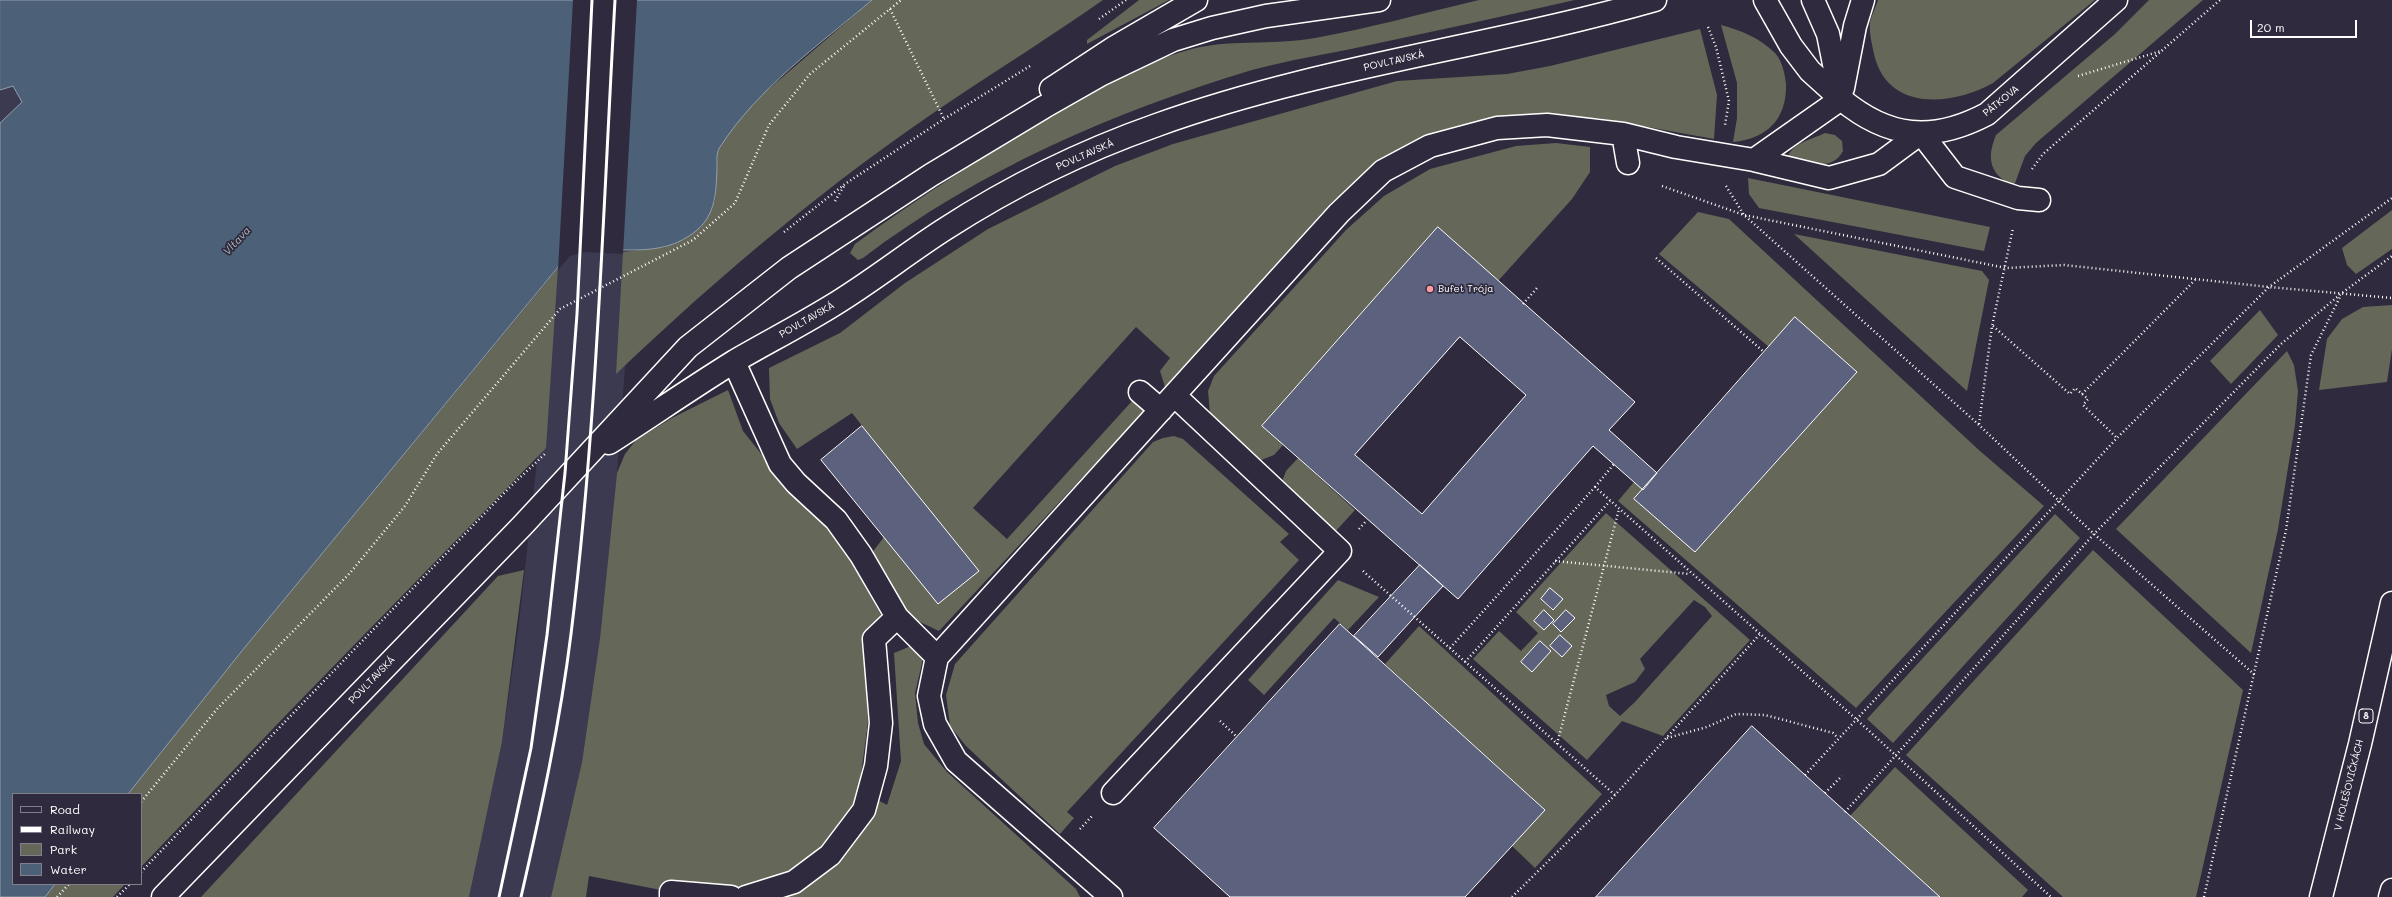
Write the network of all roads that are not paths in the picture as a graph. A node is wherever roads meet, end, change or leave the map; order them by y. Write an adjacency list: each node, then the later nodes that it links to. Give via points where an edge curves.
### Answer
1 (1196, 0): 13 (main road, via 1074,72 990,135)
2 (1379, 0): 13 (main road, POVLTAVSKÁ, via 1266,16 1212,28 1174,40 1102,74)
3 (1655, 0): 15 (main road, POVLTAVSKÁ, via 1549,27 1312,80 1210,107 1149,128 1068,162 989,202 830,307)
4 (1765, 0): 8 (main road, PÁTKOVA, via 1791,46 1810,70)
5 (1813, 0): 8 (main road, via 1828,34)
6 (1863, 0): 8 (main road, via 1855,26)
7 (2116, 0): 10 (main road, PÁTKOVA, via 1987,114 1965,126 1944,132)
8 (1841, 98): 10 (main road, PÁTKOVA, via 1858,113 1877,124); 11 (main road)
9 (1623, 134): 11 (main road, via 1676,147); 12 (main road); 17 (main road, via 1547,125 1497,128 1430,146 1383,171 1339,213)
10 (1921, 134): 11 (main road, via 1879,164 1830,178); 14 (main road, via 1955,177 2018,198)
11 (1754, 160)
12 (1628, 163)
13 (931, 175): 18 (main road, POVLTAVSKÁ, via 789,268 688,347)
14 (2039, 200)
15 (734, 362): 18 (main road, POVLTAVSKÁ); 20 (main road, via 780,464 796,483 836,520 861,555)
16 (1140, 392): 17 (main road)
17 (1168, 403): 21 (main road); 22 (main road, via 1340,550)
18 (580, 462): 24 (main road, POVLTAVSKÁ, via 516,532)
19 (2392, 602): 29 (main road, V HOLEŠOVIČKÁCH / 8, via 2360,744)
20 (897, 617): 21 (main road); 27 (main road, via 874,639 881,723 876,766 864,810 830,855 794,882)
21 (937, 657): 28 (main road, via 929,696 935,724 956,761)
22 (1113, 793)
23 (2392, 890): 30 (main road)
24 (163, 897)
25 (671, 897): 26 (main road, via 671,892)
26 (731, 897)
27 (746, 897)
28 (1111, 897)
29 (2320, 897)
30 (2390, 897)

